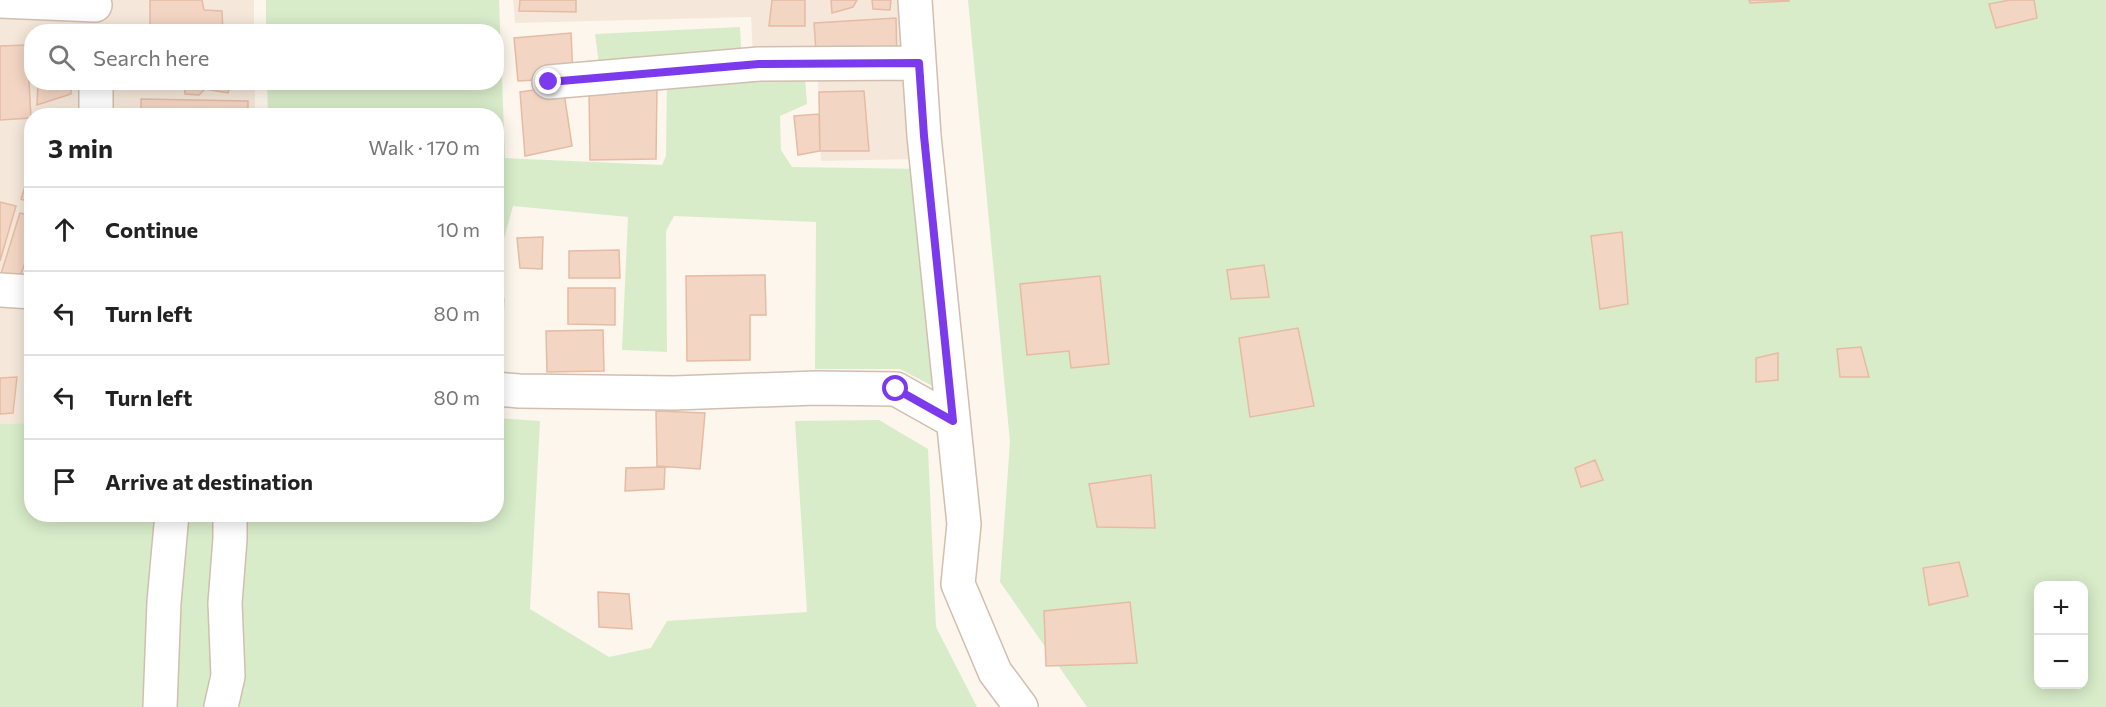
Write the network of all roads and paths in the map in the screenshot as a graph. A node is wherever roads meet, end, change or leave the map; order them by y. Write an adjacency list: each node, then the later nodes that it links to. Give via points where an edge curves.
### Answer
1 (915, 0): 4 (street)
2 (0, 1): 3 (street)
3 (95, 12)
4 (919, 63): 5 (street, via 759,64); 11 (street)
5 (549, 82)
6 (96, 90): 7 (street)
7 (96, 108)
8 (0, 290): 9 (street)
9 (24, 292)
10 (504, 390): 11 (street, via 674,393 896,389)
11 (953, 421): 16 (street, via 964,524 958,584 995,672)
12 (171, 522): 14 (street)
13 (230, 522): 15 (street, via 225,603 228,676)
14 (160, 707)
15 (221, 707)
16 (1021, 707)

